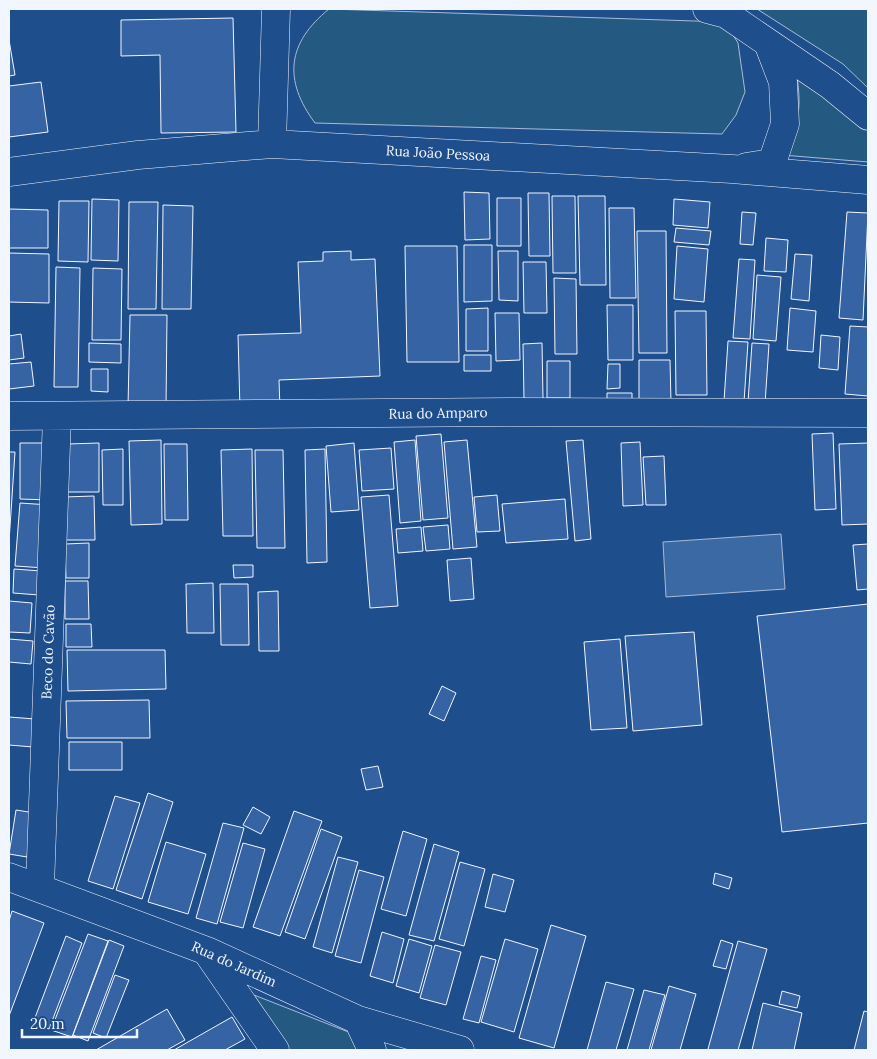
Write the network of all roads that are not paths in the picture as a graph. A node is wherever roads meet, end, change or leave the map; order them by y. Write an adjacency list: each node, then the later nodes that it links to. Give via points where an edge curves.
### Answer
1 (276, 9): 5 (street)
2 (707, 9): 3 (street, via 726,14)
3 (768, 43): 4 (street, via 830,85); 6 (street, via 783,82 785,124 772,164)
4 (868, 116)
5 (272, 144): 6 (street, Rua João Pessoa); 7 (street, Rua João Pessoa, via 138,155)
6 (732, 169): 8 (street, Rua João Pessoa)
7 (9, 172)
8 (868, 180)
9 (868, 412): 11 (street, Rua do Amparo, via 513,412)
10 (9, 416): 11 (street, Rua do Amparo)
11 (57, 418): 13 (street, Beco do Cavão)
12 (9, 877): 13 (street, Rua do Jardim)
13 (40, 888): 14 (street, Rua do Jardim)
14 (207, 951): 15 (street, Rua do Jardim); 16 (street)
15 (358, 1020): 17 (street); 18 (street, Rua do Jardim)
16 (276, 1050)
17 (372, 1050)
18 (460, 1050)

